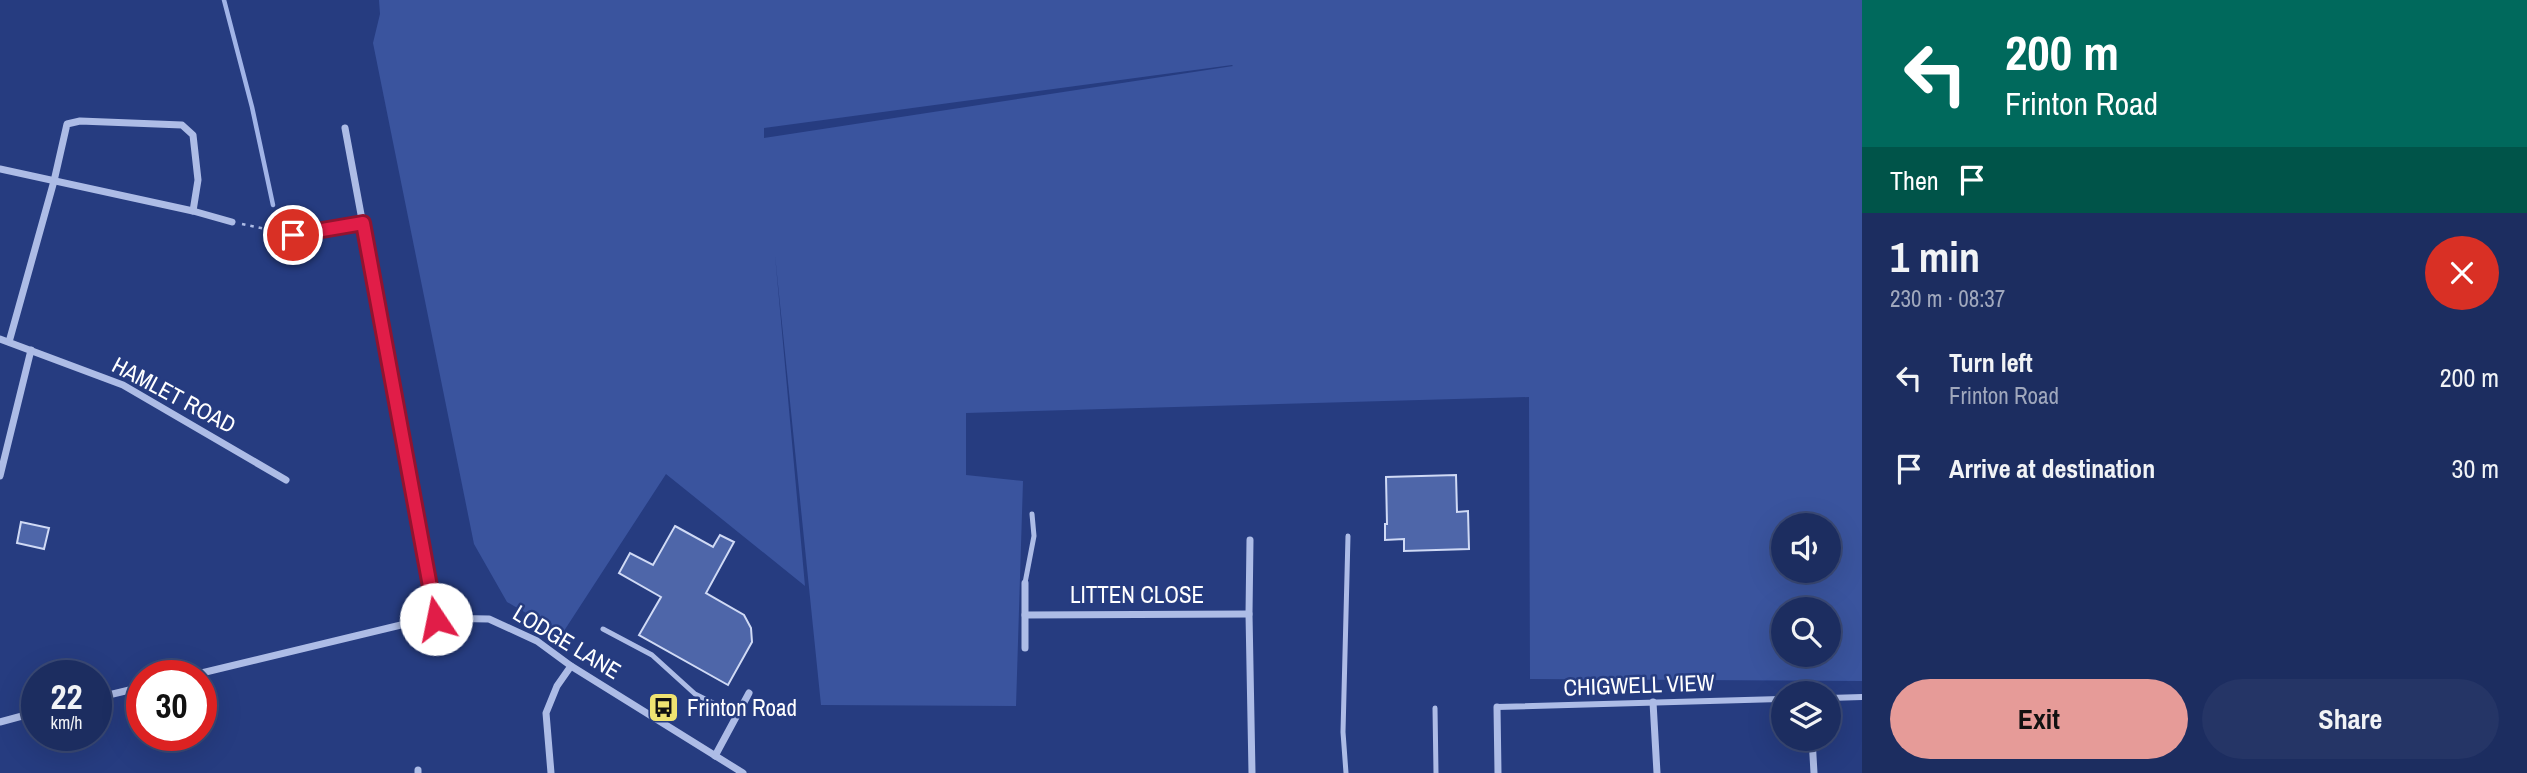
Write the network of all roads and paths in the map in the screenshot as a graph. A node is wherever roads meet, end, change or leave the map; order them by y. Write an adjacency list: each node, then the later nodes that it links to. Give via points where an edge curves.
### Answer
1 (345, 128): 6 (street)
2 (0, 169): 3 (street)
3 (54, 181): 4 (street); 4 (street, via 66,124 182,125 193,135 198,180); 9 (street)
4 (193, 211): 5 (street)
5 (232, 222): 7 (path)
6 (363, 223): 7 (street); 19 (street)
7 (293, 235)
8 (0, 339): 9 (street, HAMLET ROAD)
9 (9, 342): 10 (street, HAMLET ROAD)
10 (31, 350): 11 (street); 12 (street, HAMLET ROAD, via 123,386)
11 (0, 472)
12 (286, 480)
13 (1032, 514): 16 (lane, via 1034,536)
14 (1348, 536): 39 (lane)
15 (1250, 540): 17 (street)
16 (1026, 583): 18 (street)
17 (1249, 614): 18 (street, LITTEN CLOSE); 38 (street)
18 (1025, 615): 21 (street)
19 (436, 619): 22 (street, LODGE LANE, via 489,619 537,641); 23 (street, LODGE LANE)
20 (603, 629): 31 (lane, via 652,655 695,694 721,707)
21 (1025, 648)
22 (571, 666): 35 (street, LODGE LANE); 36 (street, via 547,713)
23 (217, 669)
24 (748, 694): 31 (street)
25 (1862, 697): 26 (street)
26 (1841, 698)
27 (1771, 699): 28 (street, CHIGWELL VIEW)
28 (1653, 702): 29 (street, CHIGWELL VIEW); 42 (street)
29 (1497, 707): 41 (street)
30 (1435, 708): 40 (lane)
31 (740, 709): 35 (street)
32 (21, 716): 33 (street)
33 (0, 722)
34 (1813, 751): 43 (street)
35 (715, 756): 37 (street, LODGE LANE)
36 (551, 773)
37 (743, 773)
38 (1252, 773)
39 (1346, 773)
40 (1436, 773)
41 (1498, 773)
42 (1657, 773)
43 (1814, 773)

